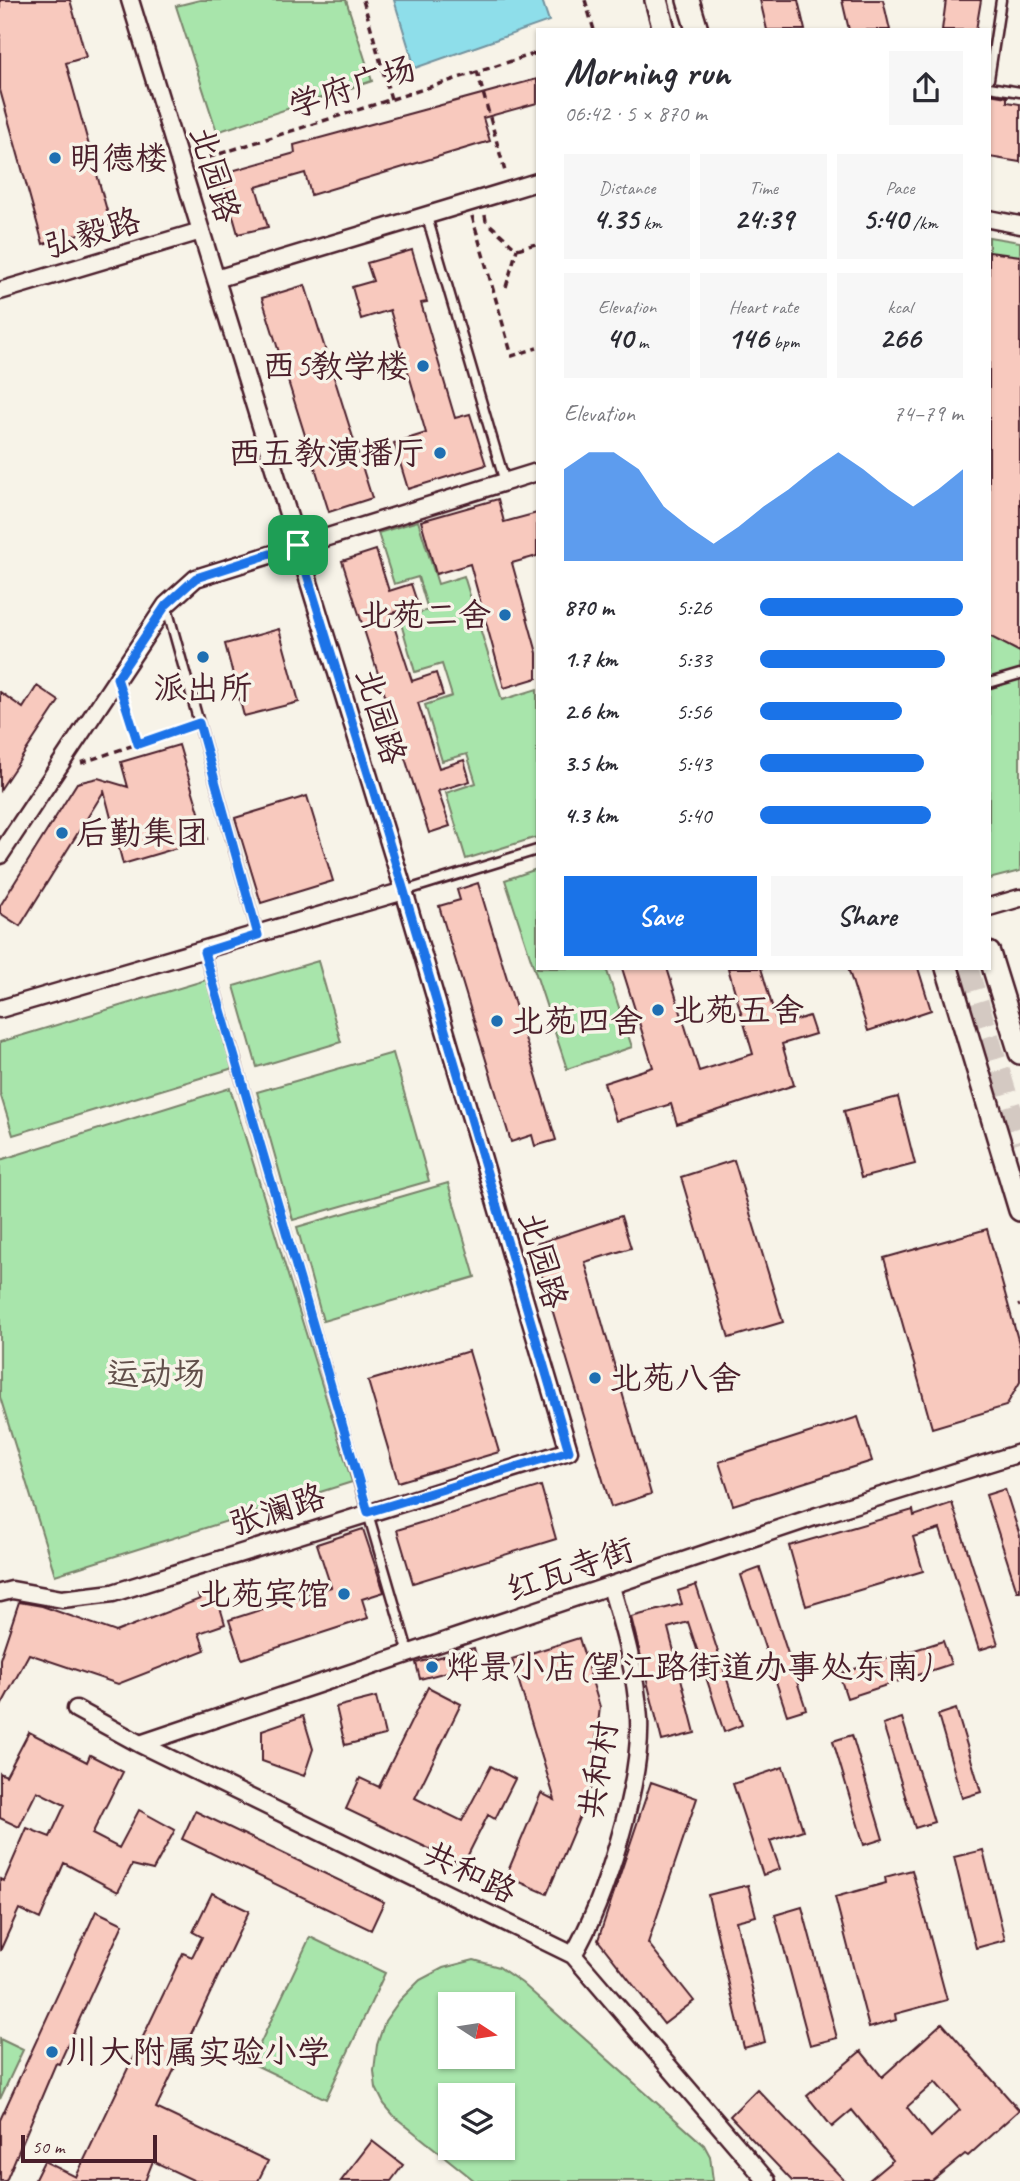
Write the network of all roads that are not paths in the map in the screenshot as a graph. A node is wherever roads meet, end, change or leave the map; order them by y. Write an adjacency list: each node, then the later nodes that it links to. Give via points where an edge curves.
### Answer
1 (130, 0): 14 (street, 北园路)
2 (656, 0): 5 (main road)
3 (688, 0): 6 (main road)
4 (1001, 0): 7 (lane)
5 (663, 28)
6 (697, 28)
7 (991, 66)
8 (991, 87): 9 (lane)
9 (1020, 92)
10 (536, 182): 11 (street)
11 (427, 217): 15 (street); 18 (lane)
12 (991, 219): 13 (street)
13 (1020, 225)
14 (201, 231): 15 (street, 北园路); 16 (street, 弘毅路)
15 (216, 279): 19 (street, 北园路)
16 (0, 291)
17 (536, 472): 18 (street)
18 (505, 482): 19 (street)
19 (298, 545): 20 (street, via 196,578); 25 (street, 北园路)
20 (166, 605): 24 (street); 28 (lane)
21 (1020, 674): 22 (lane)
22 (991, 682)
23 (536, 850): 25 (lane)
24 (0, 855)
25 (404, 891): 28 (street); 35 (street, 北园路)
26 (1020, 898): 27 (street)
27 (991, 906)
28 (258, 935): 29 (street)
29 (204, 952): 32 (street); 37 (lane)
30 (991, 959): 33 (main road)
31 (948, 970): 34 (main road)
32 (0, 1009)
33 (1020, 1053)
34 (1020, 1210)
35 (569, 1451): 37 (street, 张澜路)
36 (1020, 1453): 38 (street, 红瓦寺街)
37 (368, 1512): 39 (street, 张澜路, via 113,1593 62,1599 12,1590); 40 (lane)
38 (611, 1587): 40 (street, 红瓦寺街); 43 (street, 共和村, via 634,1675 639,1721 636,1766 598,1904)
39 (0, 1593)
40 (409, 1654): 42 (street, 红瓦寺街)
41 (76, 1709): 42 (street, 共和路)
42 (140, 1744): 43 (street, 共和路)
43 (573, 1955): 44 (street, 共和路)
44 (768, 2181)

